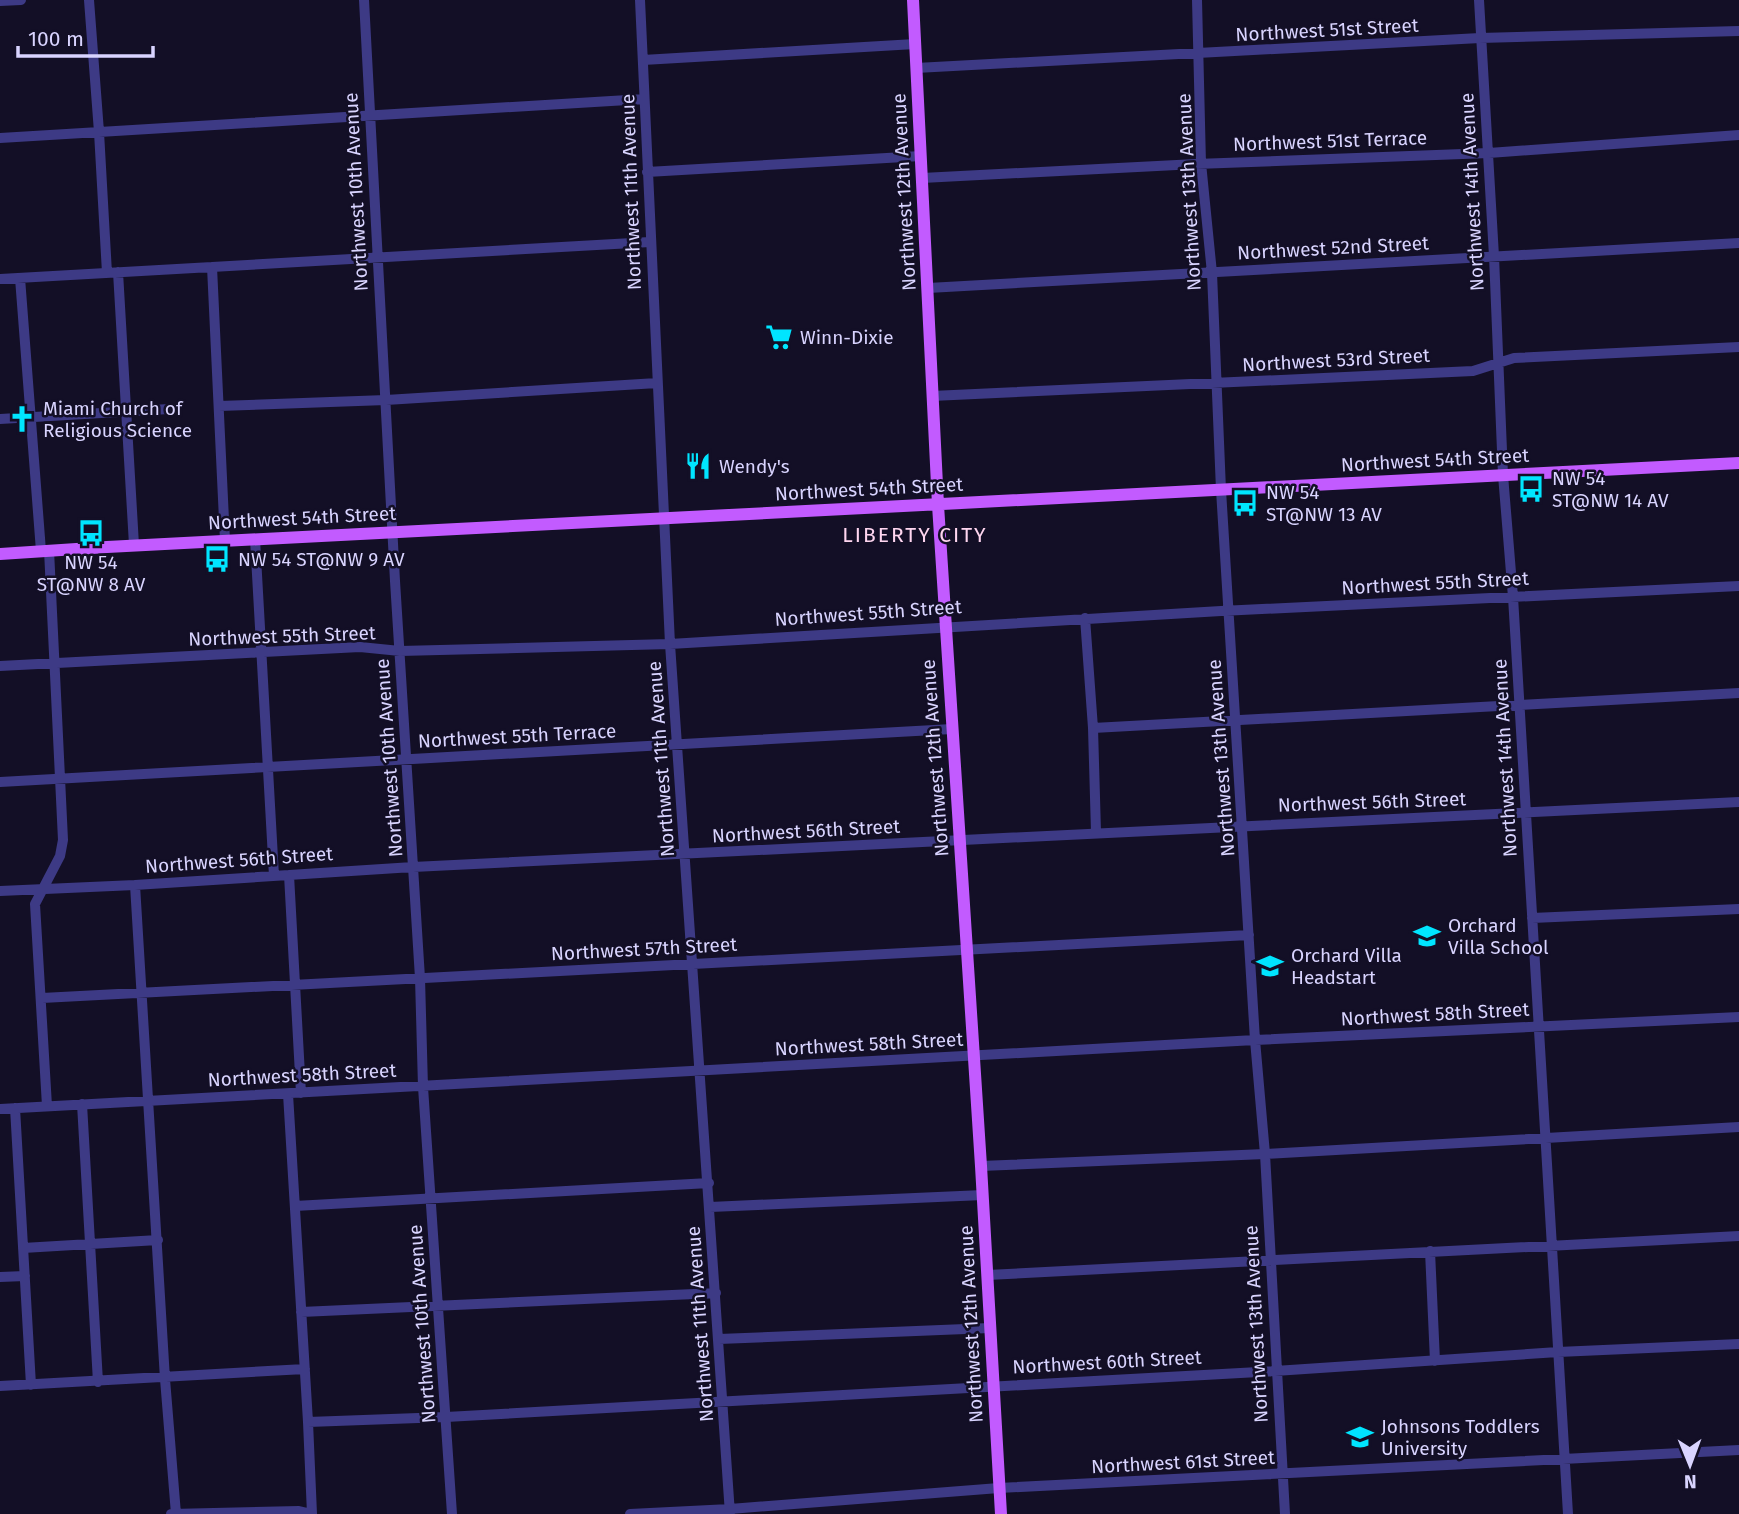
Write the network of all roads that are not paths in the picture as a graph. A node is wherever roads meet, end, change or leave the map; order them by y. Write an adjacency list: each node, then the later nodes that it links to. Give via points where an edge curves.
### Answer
1 (21, 0): 8 (street)
2 (89, 0): 17 (street)
3 (364, 0): 16 (street, Northwest 10th Avenue)
4 (640, 0): 13 (street, Northwest 11th Avenue)
5 (913, 0): 11 (main road, Northwest 12th Avenue)
6 (1197, 0): 12 (street, Northwest 13th Avenue)
7 (1479, 0): 10 (street, Northwest 14th Avenue)
8 (0, 1)
9 (1739, 31): 10 (street, Northwest 51st Street)
10 (1480, 38): 12 (street, Northwest 51st Street); 20 (street, Northwest 14th Avenue)
11 (915, 44): 13 (street); 14 (main road, Northwest 12th Avenue)
12 (1200, 54): 14 (street, Northwest 51st Street); 22 (street, Northwest 13th Avenue)
13 (643, 60): 15 (street, Northwest 11th Avenue)
14 (916, 68): 21 (main road, Northwest 12th Avenue)
15 (644, 99): 16 (street); 23 (street, Northwest 11th Avenue)
16 (369, 116): 17 (street); 28 (street, Northwest 10th Avenue)
17 (99, 132): 19 (street); 30 (street)
18 (1739, 135): 20 (street, Northwest 51st Terrace)
19 (0, 138)
20 (1489, 153): 22 (street, Northwest 51st Terrace); 27 (street, Northwest 14th Avenue)
21 (921, 156): 23 (street); 24 (main road, Northwest 12th Avenue)
22 (1201, 163): 24 (street, Northwest 51st Terrace); 31 (street, Northwest 13th Avenue)
23 (647, 172): 25 (street, Northwest 11th Avenue)
24 (922, 178): 34 (main road, Northwest 12th Avenue)
25 (650, 242): 28 (street); 37 (street, Northwest 11th Avenue)
26 (1739, 243): 27 (street, Northwest 52nd Street)
27 (1494, 256): 31 (street, Northwest 52nd Street); 36 (street, Northwest 14th Avenue)
28 (377, 257): 29 (street); 40 (street, Northwest 10th Avenue)
29 (212, 267): 30 (street); 41 (street)
30 (112, 272): 32 (street); 43 (street)
31 (1212, 273): 34 (street, Northwest 52nd Street); 38 (street, Northwest 13th Avenue)
32 (20, 278): 33 (street); 44 (street)
33 (0, 279)
34 (928, 288): 39 (main road, Northwest 12th Avenue)
35 (1739, 347): 36 (street, Northwest 53rd Street, via 1514,358)
36 (1498, 365): 38 (street, Northwest 53rd Street, via 1473,371); 47 (street, Northwest 14th Avenue)
37 (657, 383): 40 (street); 50 (street, Northwest 11th Avenue)
38 (1216, 383): 39 (street, Northwest 53rd Street); 48 (street, Northwest 13th Avenue)
39 (932, 396): 49 (main road, Northwest 12th Avenue)
40 (386, 400): 41 (street); 51 (street, Northwest 10th Avenue)
41 (219, 406): 53 (street)
42 (169, 409): 43 (street)
43 (125, 413): 44 (street); 54 (street)
44 (29, 418): 45 (street); 55 (street)
45 (0, 419)
46 (1739, 463): 47 (main road, Northwest 54th Street)
47 (1503, 475): 48 (main road, Northwest 54th Street); 58 (street, Northwest 14th Avenue)
48 (1222, 490): 49 (main road, Northwest 54th Street); 59 (street, Northwest 13th Avenue)
49 (938, 505): 50 (main road, Northwest 54th Street); 61 (main road, Northwest 12th Avenue)
50 (665, 518): 51 (main road, Northwest 54th Street); 62 (street, Northwest 11th Avenue)
51 (392, 532): 52 (main road, Northwest 54th Street); 63 (street, Northwest 10th Avenue)
52 (255, 539): 53 (main road, Northwest 54th Street); 64 (street)
53 (225, 541): 54 (main road, Northwest 54th Street)
54 (134, 545): 55 (main road, Northwest 54th Street)
55 (45, 550): 56 (main road, Northwest 54th Street); 65 (street)
56 (0, 554)
57 (1739, 586): 58 (street, Northwest 55th Street)
58 (1513, 597): 59 (street, Northwest 55th Street); 68 (street, Northwest 14th Avenue)
59 (1229, 610): 60 (street, Northwest 55th Street); 69 (street, Northwest 13th Avenue)
60 (1085, 618): 61 (street, Northwest 55th Street); 70 (street)
61 (946, 626): 62 (street, Northwest 55th Street); 71 (main road, Northwest 12th Avenue)
62 (670, 644): 63 (street, Northwest 55th Street); 72 (street, Northwest 11th Avenue)
63 (400, 651): 64 (street, Northwest 55th Street, via 360,647); 73 (street, Northwest 10th Avenue)
64 (262, 652): 65 (street, Northwest 55th Street); 74 (street)
65 (55, 663): 66 (street, Northwest 55th Street); 75 (street)
66 (0, 666)
67 (1739, 693): 68 (street)
68 (1520, 704): 69 (street); 78 (street, Northwest 14th Avenue)
69 (1236, 721): 70 (street); 79 (street, Northwest 13th Avenue)
70 (1093, 728): 80 (street)
71 (952, 729): 72 (street, Northwest 55th Terrace); 81 (main road, Northwest 12th Avenue)
72 (678, 746): 73 (street, Northwest 55th Terrace); 82 (street, Northwest 11th Avenue)
73 (406, 759): 74 (street, Northwest 55th Terrace); 83 (street, Northwest 10th Avenue)
74 (269, 766): 75 (street, Northwest 55th Terrace); 85 (street)
75 (59, 779): 76 (street, Northwest 55th Terrace); 87 (street, via 63,840)
76 (0, 782)
77 (1739, 802): 78 (street, Northwest 56th Street)
78 (1526, 814): 79 (street, Northwest 56th Street); 90 (street, Northwest 14th Avenue)
79 (1242, 825): 80 (street, Northwest 56th Street); 91 (street, Northwest 13th Avenue)
80 (1096, 832): 81 (street, Northwest 56th Street)
81 (959, 841): 82 (street, Northwest 56th Street); 92 (main road, Northwest 12th Avenue)
82 (686, 855): 83 (street, Northwest 56th Street); 93 (street, Northwest 11th Avenue)
83 (413, 867): 84 (street, Northwest 56th Street); 94 (street, Northwest 10th Avenue)
84 (289, 875): 85 (street, Northwest 56th Street); 95 (street)
85 (274, 876): 86 (street, Northwest 56th Street)
86 (135, 885): 87 (street, Northwest 56th Street); 96 (street)
87 (43, 888): 88 (street, Northwest 56th Street); 97 (street, via 35,904)
88 (0, 891)
89 (1739, 909): 90 (street)
90 (1532, 918): 99 (street, Northwest 14th Avenue)
91 (1249, 935): 92 (street, Northwest 57th Street); 100 (street, Northwest 13th Avenue)
92 (967, 949): 93 (street, Northwest 57th Street); 101 (main road, Northwest 12th Avenue)
93 (693, 964): 94 (street, Northwest 57th Street); 102 (street, Northwest 11th Avenue)
94 (420, 978): 95 (street, Northwest 57th Street); 103 (street, Northwest 10th Avenue)
95 (296, 984): 96 (street, Northwest 57th Street); 104 (street)
96 (142, 992): 97 (street, Northwest 57th Street); 106 (street)
97 (42, 998): 108 (street)
98 (1739, 1017): 99 (street, Northwest 58th Street)
99 (1539, 1027): 100 (street, Northwest 58th Street); 112 (street, Northwest 14th Avenue)
100 (1255, 1041): 101 (street, Northwest 58th Street); 113 (street, Northwest 13th Avenue)
101 (974, 1056): 102 (street, Northwest 58th Street); 114 (main road, Northwest 12th Avenue)
102 (699, 1071): 103 (street, Northwest 58th Street); 115 (street, Northwest 11th Avenue)
103 (423, 1087): 104 (street, Northwest 58th Street); 117 (street, Northwest 10th Avenue)
104 (301, 1093): 105 (street, Northwest 58th Street)
105 (288, 1094): 106 (street, Northwest 58th Street); 118 (street)
106 (150, 1100): 107 (street, Northwest 58th Street); 121 (street)
107 (82, 1104): 108 (street, Northwest 58th Street); 122 (street)
108 (47, 1106): 109 (street, Northwest 58th Street)
109 (15, 1108): 110 (street, Northwest 58th Street); 124 (street)
110 (0, 1109)
111 (1739, 1127): 112 (street)
112 (1545, 1138): 113 (street); 123 (street, Northwest 14th Avenue)
113 (1265, 1154): 114 (street); 126 (street, Northwest 13th Avenue)
114 (981, 1166): 116 (main road, Northwest 12th Avenue)
115 (709, 1183): 117 (street); 119 (street, Northwest 11th Avenue)
116 (983, 1195): 119 (street); 127 (main road, Northwest 12th Avenue)
117 (431, 1198): 118 (street); 131 (street, Northwest 10th Avenue)
118 (295, 1206): 132 (street)
119 (710, 1207): 130 (street, Northwest 11th Avenue)
120 (1739, 1236): 123 (street)
121 (158, 1240): 122 (street); 140 (street)
122 (90, 1244): 124 (street); 141 (street)
123 (1551, 1245): 125 (street); 136 (street, Northwest 14th Avenue)
124 (23, 1248): 128 (street)
125 (1430, 1251): 126 (street); 137 (street)
126 (1271, 1260): 127 (street); 139 (street, Northwest 13th Avenue)
127 (987, 1275): 133 (main road, Northwest 12th Avenue)
128 (25, 1276): 129 (street); 142 (street)
129 (0, 1277)
130 (716, 1293): 131 (street); 134 (street, Northwest 11th Avenue)
131 (437, 1306): 132 (street); 146 (street, Northwest 10th Avenue)
132 (301, 1312): 138 (street)
133 (990, 1328): 134 (street); 143 (main road, Northwest 12th Avenue)
134 (719, 1339): 145 (street, Northwest 11th Avenue)
135 (1739, 1344): 136 (street, Northwest 60th Street)
136 (1558, 1353): 137 (street, Northwest 60th Street); 149 (street, Northwest 14th Avenue)
137 (1435, 1361): 139 (street, Northwest 60th Street)
138 (305, 1369): 140 (street); 147 (street)
139 (1275, 1371): 143 (street, Northwest 60th Street); 150 (street, Northwest 13th Avenue)
140 (165, 1379): 141 (street); 154 (street)
141 (98, 1382): 142 (street)
142 (31, 1385): 144 (street)
143 (993, 1385): 145 (street, Northwest 60th Street); 151 (main road, Northwest 12th Avenue)
144 (0, 1386)
145 (722, 1400): 146 (street, Northwest 60th Street); 152 (street, Northwest 11th Avenue)
146 (446, 1417): 147 (street, Northwest 60th Street); 156 (street, Northwest 10th Avenue)
147 (308, 1422): 155 (street)
148 (1739, 1450): 149 (street, Northwest 61st Street)
149 (1565, 1460): 150 (street, Northwest 61st Street); 160 (street, Northwest 14th Avenue)
150 (1282, 1475): 151 (street, Northwest 61st Street); 159 (street, Northwest 13th Avenue)
151 (999, 1488): 152 (street, Northwest 61st Street); 158 (main road, Northwest 12th Avenue)
152 (730, 1512): 157 (street, Northwest 61st Street)
153 (170, 1514): 154 (street)
154 (176, 1514): 155 (street)
155 (312, 1514)
156 (452, 1514)
157 (630, 1514)
158 (1001, 1514)
159 (1285, 1514)
160 (1568, 1514)

